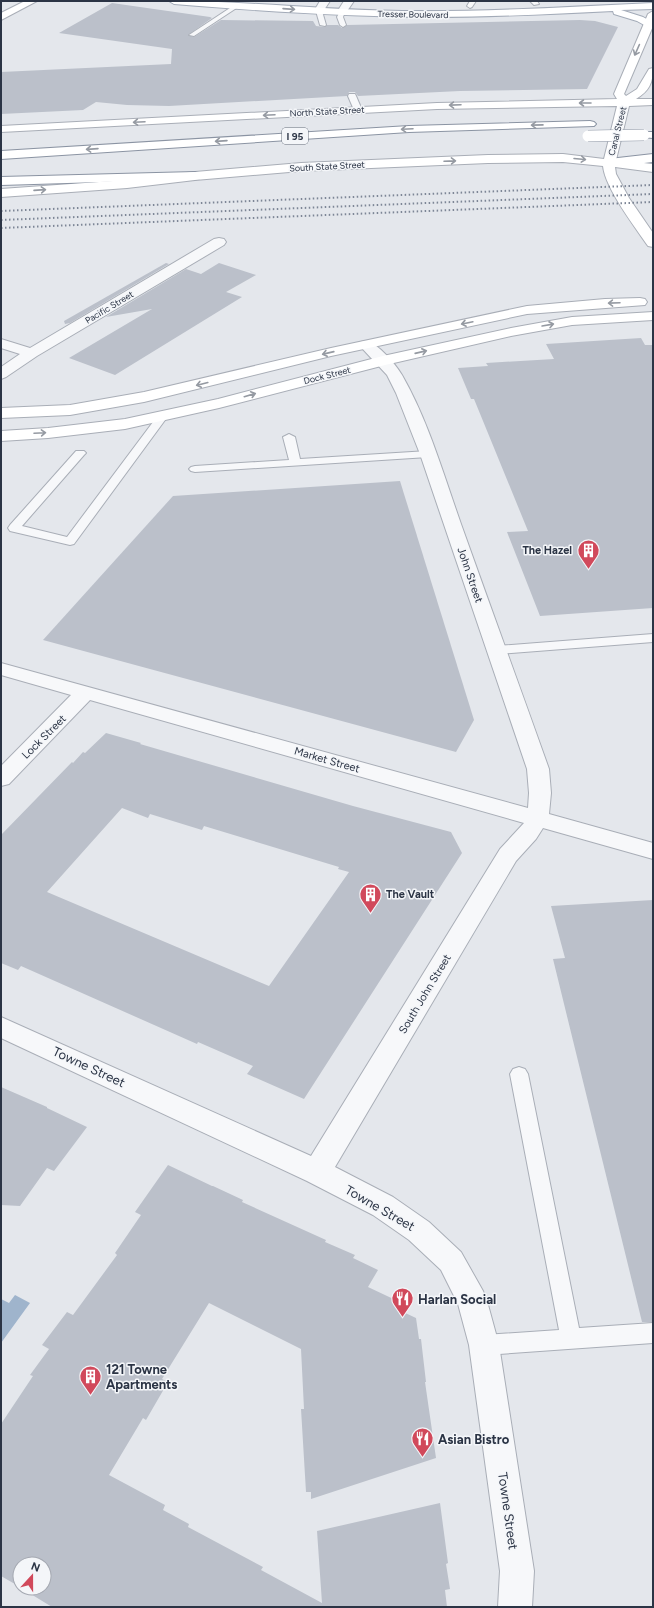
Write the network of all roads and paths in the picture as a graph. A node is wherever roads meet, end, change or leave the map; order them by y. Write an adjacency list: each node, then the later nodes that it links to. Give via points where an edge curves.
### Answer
1 (32, 1): 12 (main road)
2 (174, 1): 8 (main road, Tresser Boulevard)
3 (284, 1): 7 (main road, Tresser Boulevard)
4 (606, 1): 6 (main road, Tresser Boulevard)
5 (471, 3): 6 (main road, Tresser Boulevard); 9 (main road, Tresser Boulevard)
6 (534, 3)
7 (322, 5): 8 (main road, Tresser Boulevard, one-way to 7); 9 (main road, Tresser Boulevard); 14 (lane)
8 (236, 6): 16 (lane)
9 (346, 6): 11 (main road, Tresser Boulevard, via 459,14); 15 (lane, via 340,17)
10 (653, 6): 11 (main road, Tresser Boulevard)
11 (596, 9): 13 (main road)
12 (1, 17)
13 (651, 19): 19 (main road, Canal Street, one-way to 19, via 619,94)
14 (323, 25)
15 (343, 25)
16 (192, 35)
17 (653, 72): 19 (main road, via 641,91)
18 (352, 96): 21 (lane)
19 (624, 102): 20 (main road, North State Street); 21 (main road, North State Street, one-way to 21); 29 (main road, Canal Street)
20 (653, 102)
21 (358, 110): 24 (main road, North State Street, one-way to 24)
22 (629, 124): 23 (main road, I 95)
23 (595, 127): 25 (main road, I 95, bridge); 26 (main road, I 95, via 569,136); 27 (main road, I 95, one-way to 27, via 409,129)
24 (1, 129)
25 (648, 135)
26 (455, 139)
27 (1, 155)
28 (653, 158): 29 (main road)
29 (609, 163): 30 (main road, South State Street); 31 (main road, South State Street, one-way to 29, via 301,167 488,159 550,158); 35 (main road, Canal Street, via 610,174 623,198)
30 (653, 168)
31 (195, 176): 32 (main road); 33 (main road, South State Street, one-way to 31, via 127,184)
32 (1, 182)
33 (1, 193)
34 (219, 242): 40 (street, Pacific Street)
35 (653, 243)
36 (653, 301): 39 (main road, Dock Street, one-way to 39, via 527,310)
37 (653, 316): 41 (main road, Dock Street, one-way to 37, via 558,323)
38 (1, 342): 40 (street)
39 (366, 345): 41 (street, John Street); 43 (main road, Dock Street, one-way to 43, via 102,405 70,410)
40 (32, 353): 42 (street, Pacific Street)
41 (383, 361): 44 (main road, Dock Street, one-way to 41); 48 (street, John Street, via 394,374 404,393)
42 (1, 374)
43 (1, 413)
44 (164, 416): 45 (main road, Dock Street, one-way to 44, via 48,433); 52 (lane, via 70,541)
45 (1, 436)
46 (289, 437): 49 (lane)
47 (80, 453): 52 (lane)
48 (428, 454): 49 (lane); 54 (street, John Street)
49 (295, 462): 50 (lane)
50 (195, 469)
51 (1, 525): 52 (lane)
52 (14, 528)
53 (653, 638): 54 (lane)
54 (497, 650): 58 (street, John Street, via 538,769 540,793)
55 (1, 669): 56 (street, Market Street)
56 (85, 693): 57 (street, Lock Street); 58 (street, Market Street)
57 (1, 779)
58 (537, 819): 59 (street, Market Street); 62 (street, South John Street, via 531,830 508,855)
59 (653, 851)
60 (1, 1027): 62 (street, Towne Street)
61 (519, 1074): 64 (lane)
62 (317, 1172): 65 (street, Towne Street, via 383,1206 420,1231 451,1261 472,1301)
63 (653, 1333): 64 (lane)
64 (571, 1339): 65 (lane)
65 (484, 1345): 66 (street, Towne Street, via 517,1571)
66 (515, 1607)

